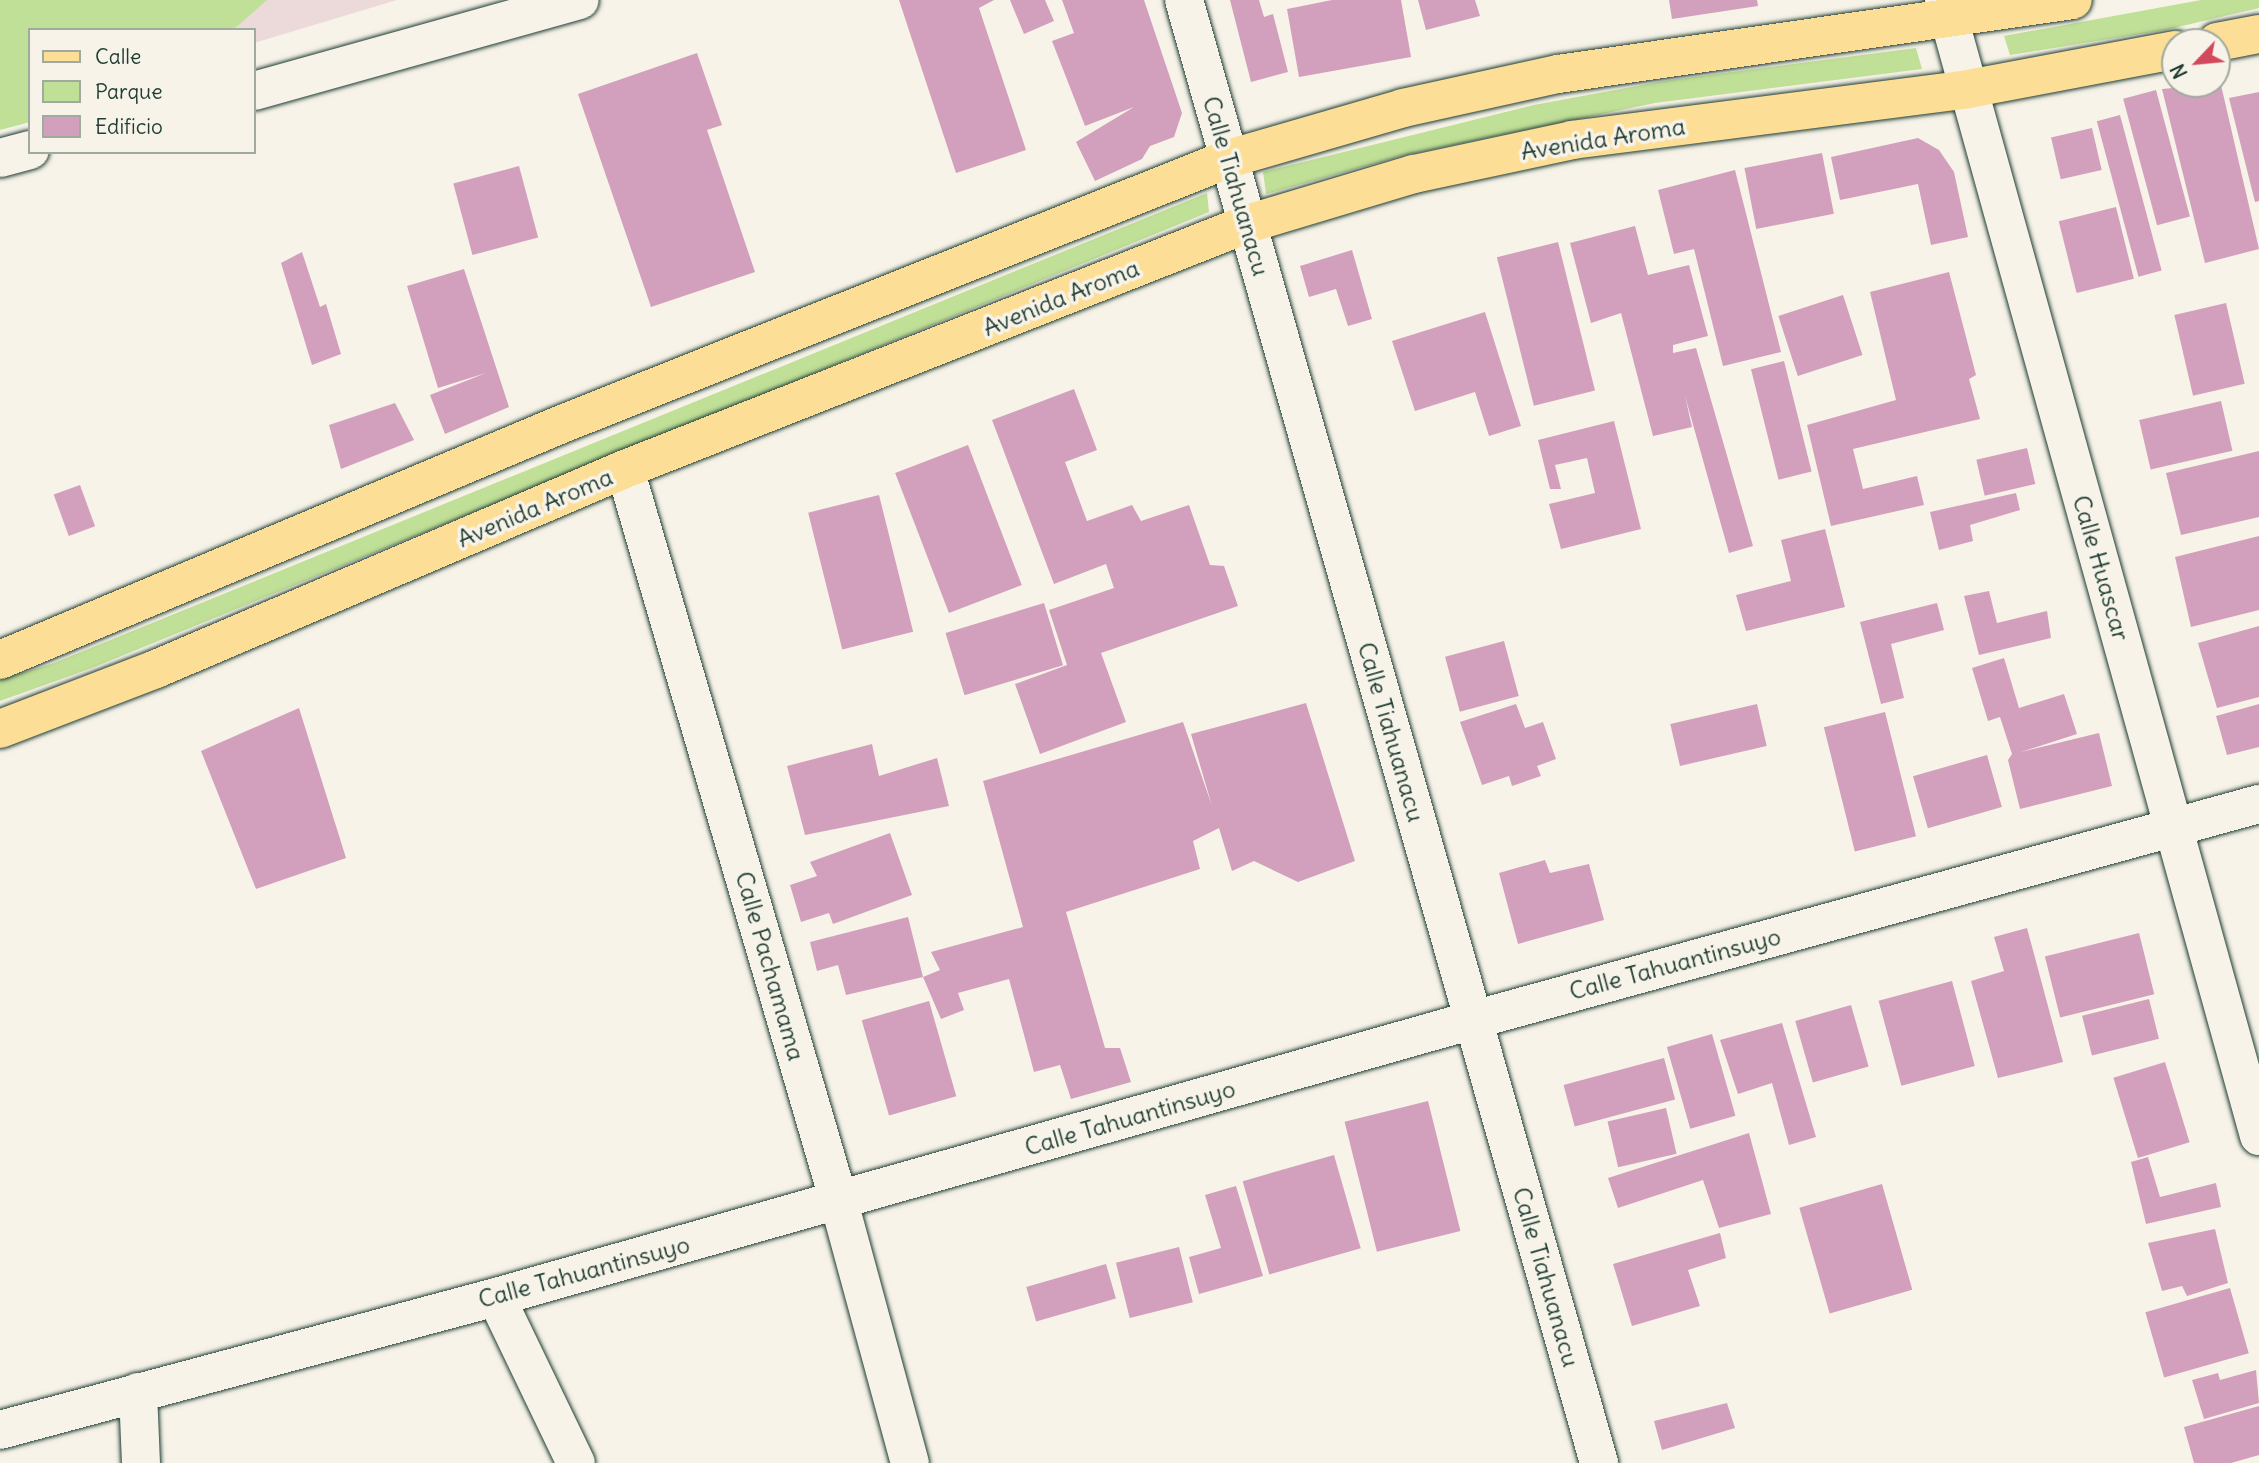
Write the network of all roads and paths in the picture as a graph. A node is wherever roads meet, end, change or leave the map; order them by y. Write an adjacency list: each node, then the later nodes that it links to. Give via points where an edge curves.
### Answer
1 (580, 0): 9 (street)
2 (1184, 0): 12 (street, Calle Tiahuanacu)
3 (2073, 0): 4 (main road)
4 (1946, 10): 8 (street, Calle Huascar); 12 (main road, via 1558,74 1403,108)
5 (2259, 34): 6 (main road)
6 (2231, 39)
7 (2161, 53): 8 (main road, Avenida Aroma)
8 (1968, 89): 13 (main road, Avenida Aroma, via 1572,140 1414,174); 18 (street, Calle Huascar)
9 (256, 90)
10 (28, 151): 11 (street)
11 (0, 158)
12 (1228, 159): 13 (street, Calle Tiahuanacu); 15 (main road, via 562,424)
13 (1247, 224): 14 (main road, Avenida Aroma); 19 (street, Calle Tiahuanacu)
14 (625, 469): 16 (main road, Avenida Aroma, via 156,669); 21 (street, Calle Pachamama)
15 (0, 660)
16 (0, 729)
17 (2259, 804): 18 (street, Calle Tahuantinsuyo)
18 (2173, 827): 19 (street, Calle Tahuantinsuyo); 20 (street, Calle Huascar)
19 (1473, 1020): 21 (street, Calle Tahuantinsuyo); 28 (street, Calle Tiahuanacu)
20 (2259, 1136)
21 (839, 1202): 22 (street, Calle Tahuantinsuyo); 27 (street, Calle Pachamama)
22 (496, 1297): 23 (street, Calle Tahuantinsuyo); 26 (street)
23 (138, 1392): 24 (street, Calle Tahuantinsuyo); 25 (street)
24 (0, 1430)
25 (141, 1463)
26 (576, 1463)
27 (910, 1463)
28 (1599, 1463)

